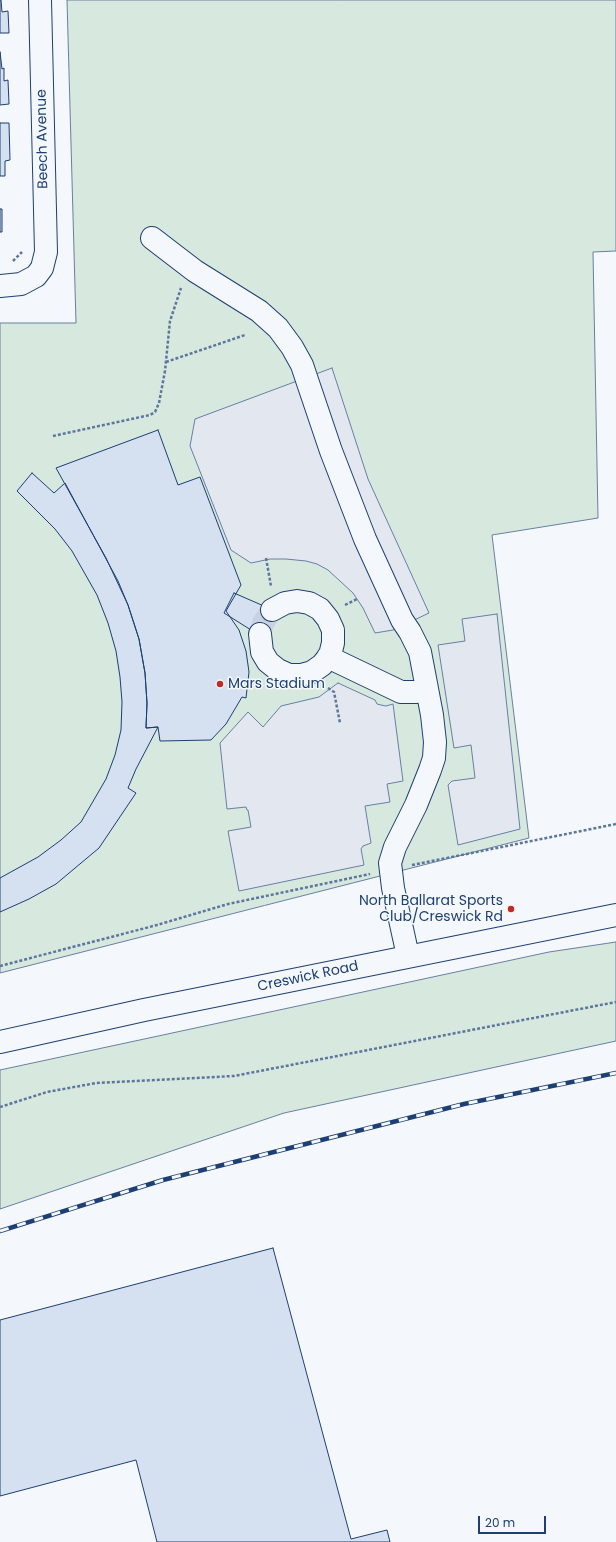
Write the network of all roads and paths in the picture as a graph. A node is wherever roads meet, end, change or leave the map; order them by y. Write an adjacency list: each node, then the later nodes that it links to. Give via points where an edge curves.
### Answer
1 (40, 0): 4 (main road, Beech Avenue, via 46,252 42,268 36,276 21,284)
2 (152, 238): 14 (main road, via 196,271 259,311 278,328 292,347 308,380 331,451 365,540 402,620 420,652)
3 (182, 284): 6 (path, via 170,321)
4 (0, 286)
5 (245, 335): 6 (path)
6 (166, 362): 7 (path, via 159,403 152,414)
7 (53, 436)
8 (266, 558): 9 (path)
9 (270, 581)
10 (272, 610): 12 (main road, via 285,603 297,601 309,603 320,610 328,619 332,630 333,643)
11 (260, 634): 13 (main road, via 262,652 273,667 289,674)
12 (328, 657): 13 (main road, via 322,665); 14 (main road, via 401,692)
13 (309, 673): 15 (path, via 334,692)
14 (428, 690): 17 (main road, via 434,734 434,758 418,800 393,852)
15 (340, 723)
16 (616, 824): 17 (path)
17 (390, 869): 19 (main road); 20 (path, via 228,904)
18 (616, 915): 19 (main road, Creswick Road)
19 (408, 956): 22 (main road, Creswick Road)
20 (0, 966)
21 (616, 1002): 23 (path, via 234,1076 96,1082 47,1092)
22 (0, 1042)
23 (0, 1107)

